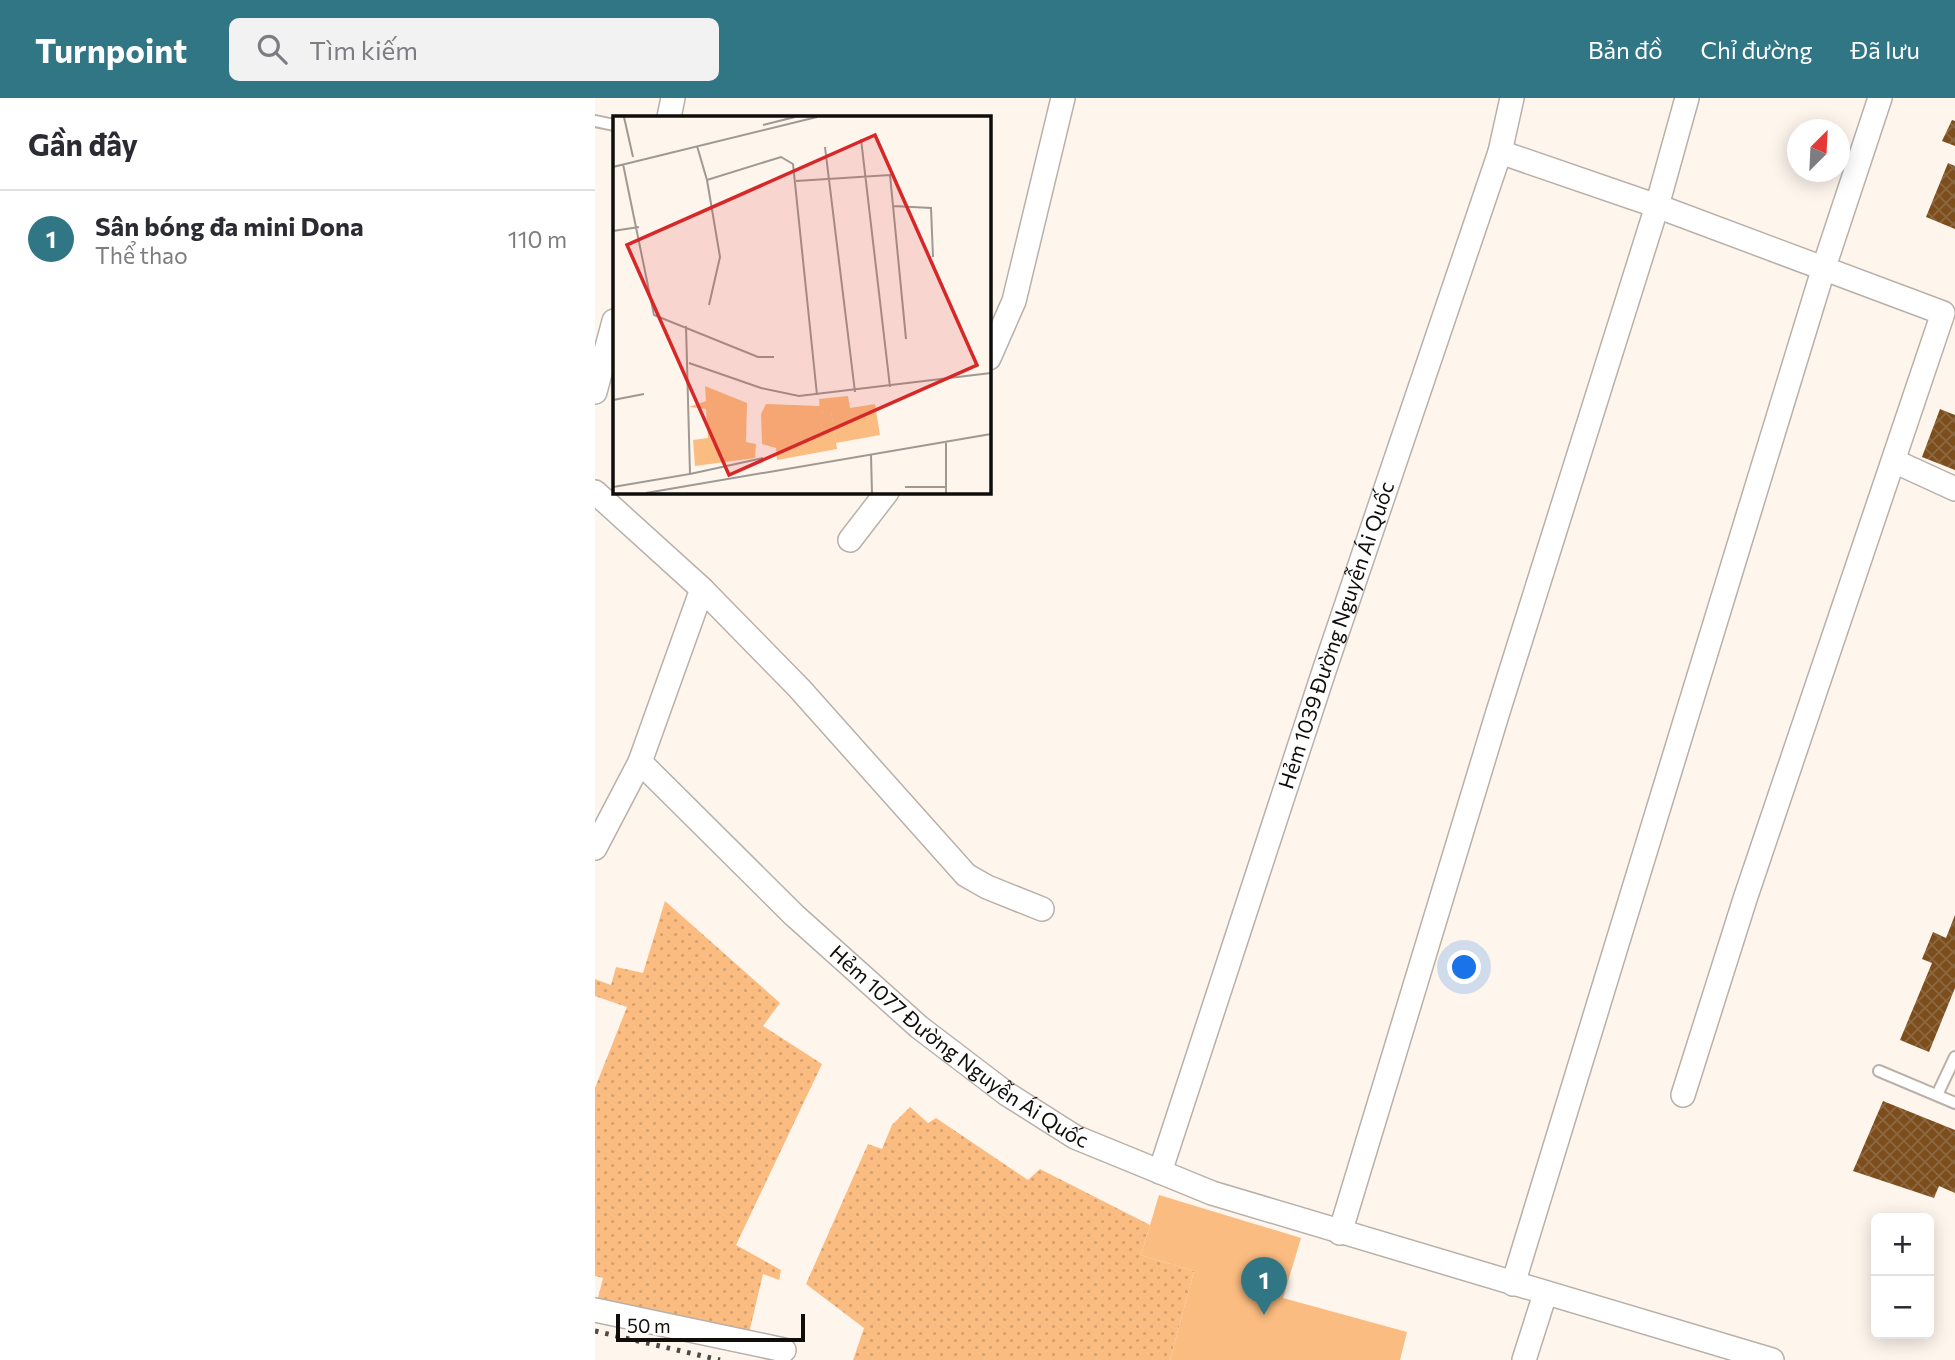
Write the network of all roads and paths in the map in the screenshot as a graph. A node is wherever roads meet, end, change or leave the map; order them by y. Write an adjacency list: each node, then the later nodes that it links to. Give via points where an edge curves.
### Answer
1 (673, 98): 6 (street)
2 (1063, 98): 14 (street, via 1017,291)
3 (1513, 98): 9 (street, Hẻm 1039 Đường Nguyễn Ái Quốc)
4 (1687, 98): 10 (street)
5 (1880, 98): 11 (street)
6 (669, 116)
7 (595, 121): 8 (lane)
8 (613, 125)
9 (1500, 152): 10 (street); 30 (street, Hẻm 1039 Đường Nguyễn Ái Quốc)
10 (1657, 206): 11 (street); 31 (street)
11 (1824, 267): 12 (street); 32 (street)
12 (1949, 316): 16 (street)
13 (613, 325): 15 (street)
14 (991, 354)
15 (595, 392)
16 (1894, 461): 17 (street); 27 (street)
17 (1955, 489)
18 (595, 492): 21 (street)
19 (885, 494): 20 (street)
20 (850, 540)
21 (702, 589): 22 (street); 24 (street, via 799,688 966,875)
22 (640, 762): 23 (street); 30 (street, Hẻm 1077 Đường Nguyễn Ái Quốc, via 794,915 919,1027 1007,1094 1075,1137)
23 (595, 848)
24 (1042, 909)
25 (1955, 1057): 28 (lane)
26 (1879, 1071): 28 (lane)
27 (1683, 1095)
28 (1937, 1096): 29 (lane)
29 (1955, 1103)
30 (1160, 1172): 31 (street, Hẻm 1077 Đường Nguyễn Ái Quốc)
31 (1340, 1233): 32 (street, Hẻm 1077 Đường Nguyễn Ái Quốc)
32 (1513, 1284): 33 (street, Hẻm 1077 Đường Nguyễn Ái Quốc)
33 (1545, 1294): 36 (street); 37 (street, Hẻm 1077 Đường Nguyễn Ái Quốc)
34 (595, 1310): 35 (street)
35 (784, 1350)
36 (1524, 1360)
37 (1772, 1360)

